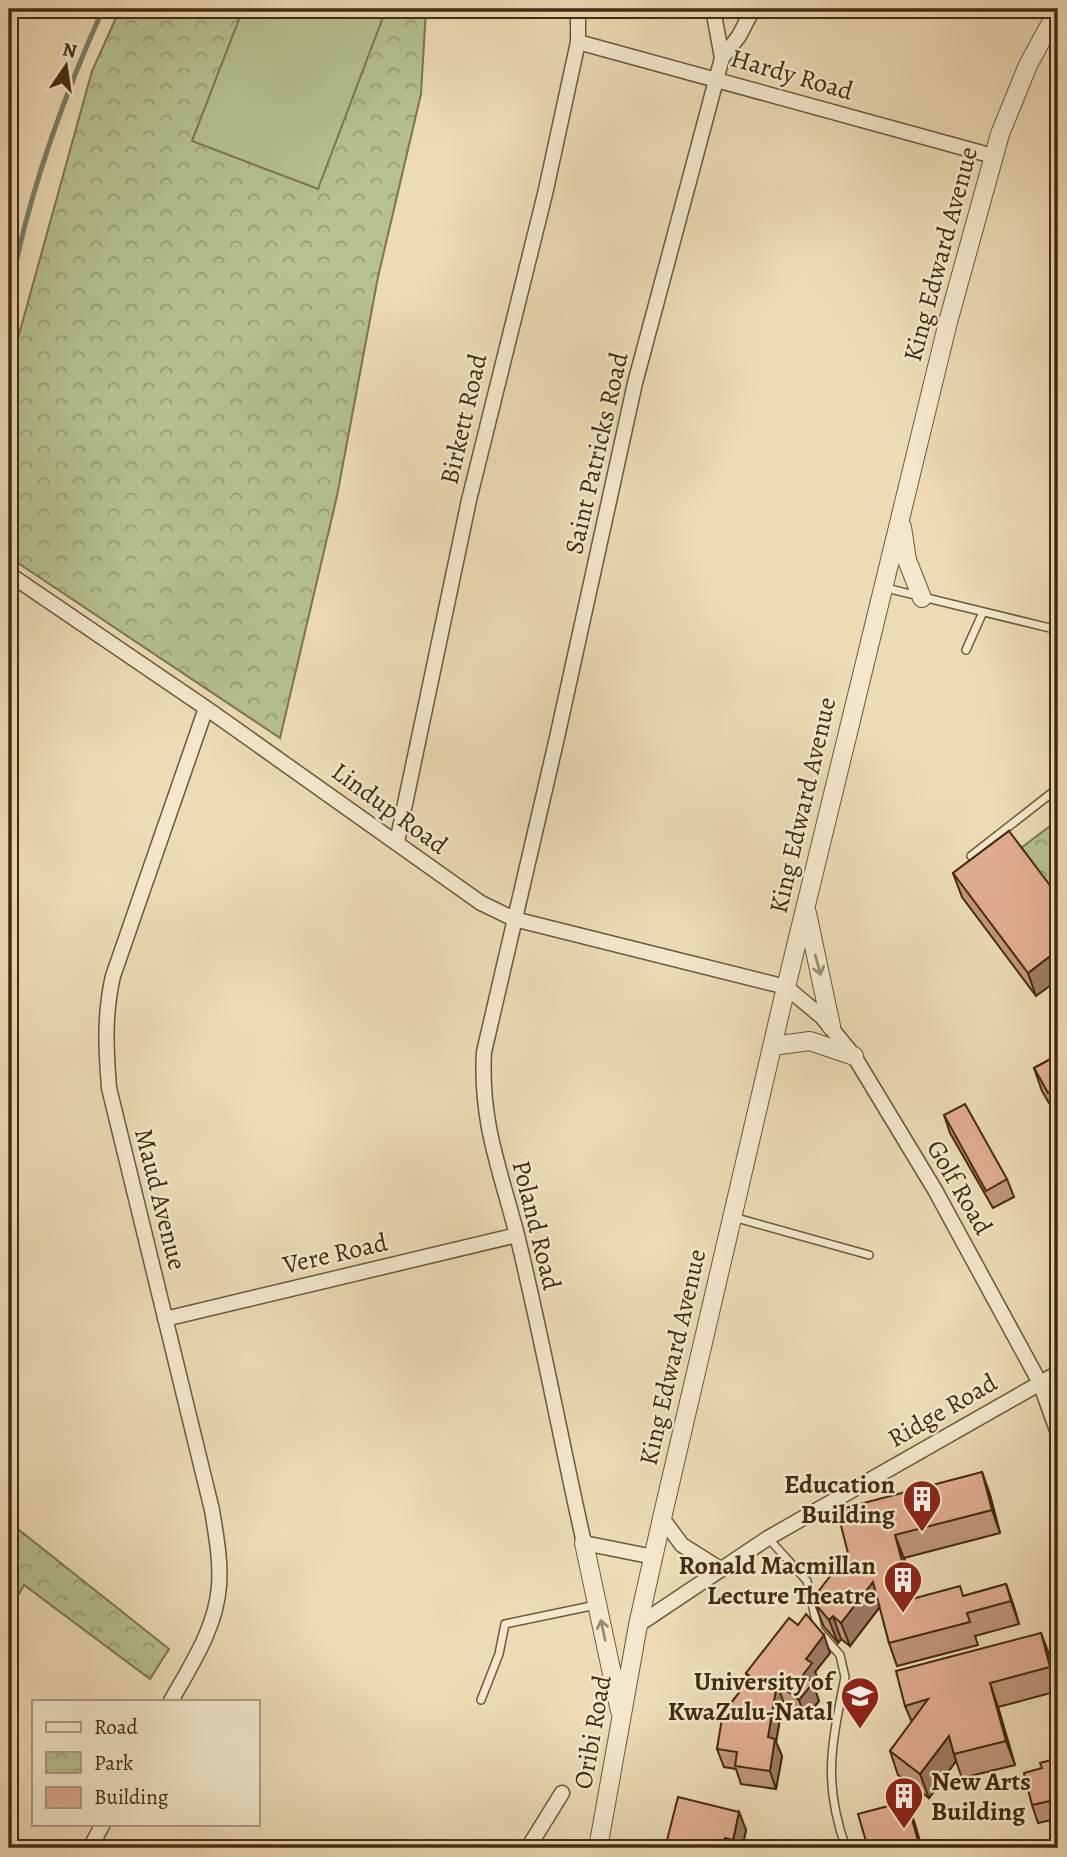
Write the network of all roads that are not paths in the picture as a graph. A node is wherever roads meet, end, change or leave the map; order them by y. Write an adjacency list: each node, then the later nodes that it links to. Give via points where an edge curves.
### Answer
1 (578, 9): 5 (street, Birkett Road)
2 (713, 9): 6 (street)
3 (753, 9): 6 (street, Saint Patricks Road)
4 (1058, 10): 8 (street, King Edward Avenue, via 1028,65)
5 (578, 41): 7 (street, Hardy Road); 18 (street, Birkett Road, via 447,599)
6 (722, 58): 7 (street, Saint Patricks Road)
7 (718, 79): 8 (street, Hardy Road); 21 (street, Saint Patricks Road, via 635,383)
8 (993, 156): 9 (street, King Edward Avenue)
9 (901, 510): 11 (street, King Edward Avenue); 12 (street, via 904,550)
10 (9, 574): 16 (street, Lindup Road)
11 (882, 587): 12 (lane); 20 (street, King Edward Avenue)
12 (922, 598): 13 (lane)
13 (983, 611): 14 (lane); 15 (lane)
14 (1058, 630)
15 (966, 650)
16 (206, 708): 18 (street, Lindup Road); 29 (street, Maud Avenue, via 107,1004 109,1088)
17 (1058, 788): 19 (lane)
18 (397, 842): 21 (street, Lindup Road, via 473,897)
19 (971, 856)
20 (806, 902): 22 (street, King Edward Avenue); 23 (street, one-way to 23)
21 (514, 919): 22 (street, Lindup Road); 27 (street, Poland Road, via 484,1052 481,1092)
22 (786, 987): 23 (street, Golf Road); 24 (street, King Edward Avenue)
23 (831, 1026): 25 (street, Golf Road)
24 (772, 1046): 25 (street, via 810,1041); 26 (street, King Edward Avenue)
25 (854, 1056): 31 (street, Golf Road, via 935,1190)
26 (732, 1217): 28 (lane); 33 (street, King Edward Avenue)
27 (517, 1235): 29 (street, Vere Road); 35 (street, Poland Road)
28 (869, 1255)
29 (165, 1319): 40 (street, Maud Avenue, via 212,1510 219,1587 207,1635)
30 (1058, 1373): 31 (street, Ridge Road)
31 (1040, 1383): 32 (street, Golf Road); 34 (street, Ridge Road)
32 (1058, 1433)
33 (662, 1518): 36 (street, King Edward Avenue); 37 (street, via 682,1545)
34 (768, 1538): 37 (street, Ridge Road); 49 (lane, via 807,1581 818,1630 844,1666 830,1767 838,1826)
35 (584, 1543): 36 (street); 38 (street)
36 (653, 1557): 39 (street, King Edward Avenue)
37 (720, 1569): 39 (street, Ridge Road)
38 (597, 1605): 41 (lane, via 505,1623); 42 (street, one-way to 38)
39 (638, 1625): 42 (street, Oribi Road)
40 (172, 1700)
41 (481, 1700)
42 (622, 1721): 48 (street, Oribi Road)
43 (562, 1793): 47 (street)
44 (102, 1826): 45 (street)
45 (92, 1843): 46 (lane)
46 (109, 1848)
47 (528, 1848)
48 (598, 1848)
49 (846, 1848)

